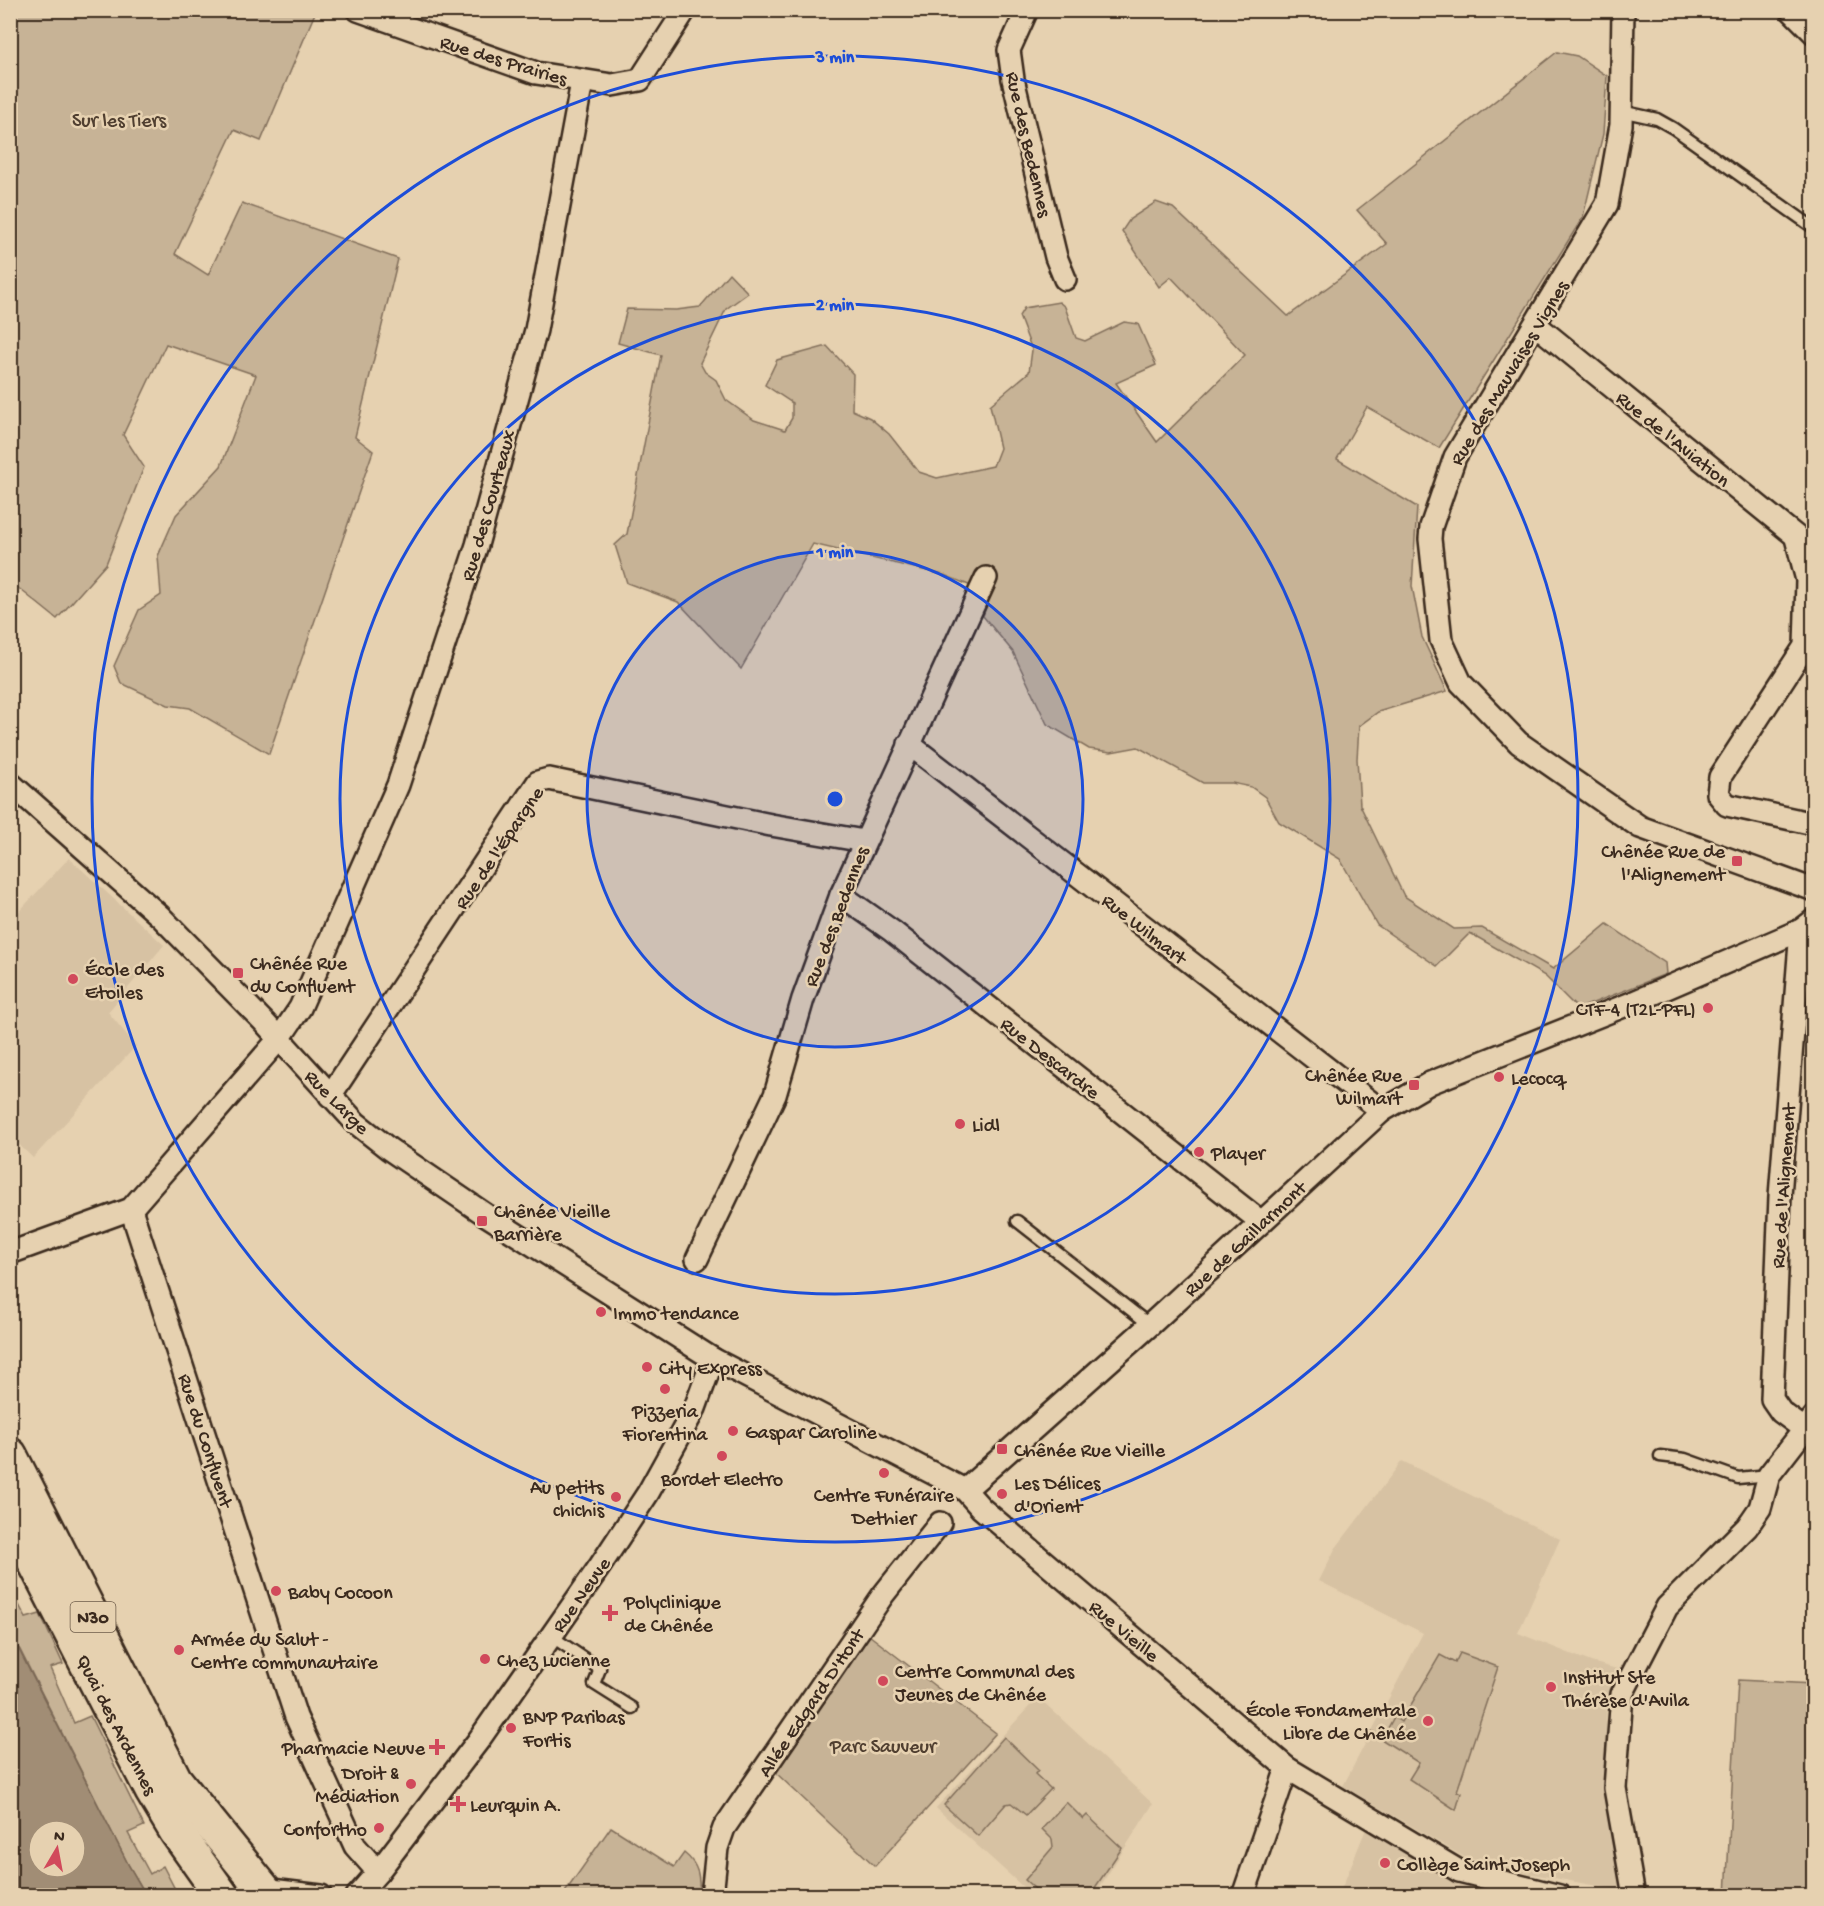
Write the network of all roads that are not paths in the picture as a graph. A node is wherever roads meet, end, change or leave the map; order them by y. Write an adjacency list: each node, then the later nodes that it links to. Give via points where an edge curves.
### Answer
1 (358, 10): 7 (street, Rue des Prairies, via 536,73)
2 (685, 10): 7 (street, via 640,80 612,85)
3 (1027, 10): 10 (street, Rue des Bedennes, via 1010,50 1013,79 1053,245)
4 (1623, 10): 8 (street, Rue des Mauvaises Vignes)
5 (1791, 10): 6 (street)
6 (1814, 33)
7 (582, 82): 22 (street, Rue des Courteaux, via 536,330 477,545 398,785 300,1008)
8 (1621, 111): 9 (lane, via 1657,119 1673,128); 11 (street, Rue des Mauvaises Vignes, via 1607,204)
9 (1814, 228)
10 (1065, 279)
11 (1536, 325): 12 (street, Rue de l'Aviation); 19 (street, Rue des Mauvaises Vignes, via 1455,458 1431,527 1442,640 1461,683 1519,743 1640,827)
12 (1796, 538): 13 (street, Rue de l'Aviation); 17 (street, via 1807,580 1805,646 1720,777 1718,794 1727,805)
13 (1814, 550)
14 (986, 578): 15 (street, Rue des Bedennes)
15 (909, 744): 18 (street, Rue des Bedennes); 24 (street, Rue Wilmart)
16 (10, 783): 22 (street, Rue Large, via 160,916)
17 (1814, 824)
18 (864, 841): 20 (street, Rue des Bedennes); 23 (street, Rue de l'Épargne, via 549,779 538,782)
19 (1814, 890)
20 (841, 895): 27 (street, Rue Descardre); 29 (street, Rue des Bedennes, via 803,999 775,1095)
21 (1807, 925): 24 (street, Rue de Gaillarmont, via 1634,1002 1430,1083); 32 (street, Rue de l'Alignement, via 1780,1196 1772,1399 1781,1412)
22 (279, 1039): 23 (street, Rue Large); 25 (street)
23 (330, 1096): 31 (street, Rue Large, via 389,1149)
24 (1382, 1111): 27 (street, Rue de Gaillarmont)
25 (131, 1209): 28 (street); 42 (street, Rue du Confluent, via 296,1716 355,1846)
26 (1017, 1221): 30 (lane)
27 (1260, 1221): 30 (street, Rue de Gaillarmont)
28 (10, 1253)
29 (697, 1259)
30 (1150, 1325): 36 (street, Rue de Gaillarmont)
31 (713, 1359): 36 (street); 39 (street, Rue Neuve, via 695,1408 648,1493)
32 (1809, 1423): 35 (street)
33 (10, 1455): 43 (main road, Quai des Ardennes / N30, via 175,1780)
34 (1660, 1456): 35 (lane, via 1685,1458 1738,1478)
35 (1769, 1475): 50 (street, via 1760,1508 1747,1527 1666,1606 1622,1694 1615,1788)
36 (965, 1490): 41 (street, Rue Vieille, via 981,1508)
37 (10, 1514): 45 (main road, Quai des Ardennes / N30, via 152,1791)
38 (940, 1524): 47 (street, Allée Edgard D'Hont, via 883,1594 724,1828 717,1848)
39 (551, 1636): 40 (lane, via 600,1669 594,1684); 42 (street, Rue Neuve, via 478,1741)
40 (632, 1708)
41 (1287, 1768): 48 (street); 49 (street, Rue Vieille, via 1460,1871)
42 (378, 1872): 44 (street, Rue Neuve)
43 (266, 1892): 46 (street)
44 (352, 1895)
45 (222, 1896)
46 (321, 1896)
47 (712, 1896)
48 (1243, 1896)
49 (1560, 1896)
50 (1635, 1896)

